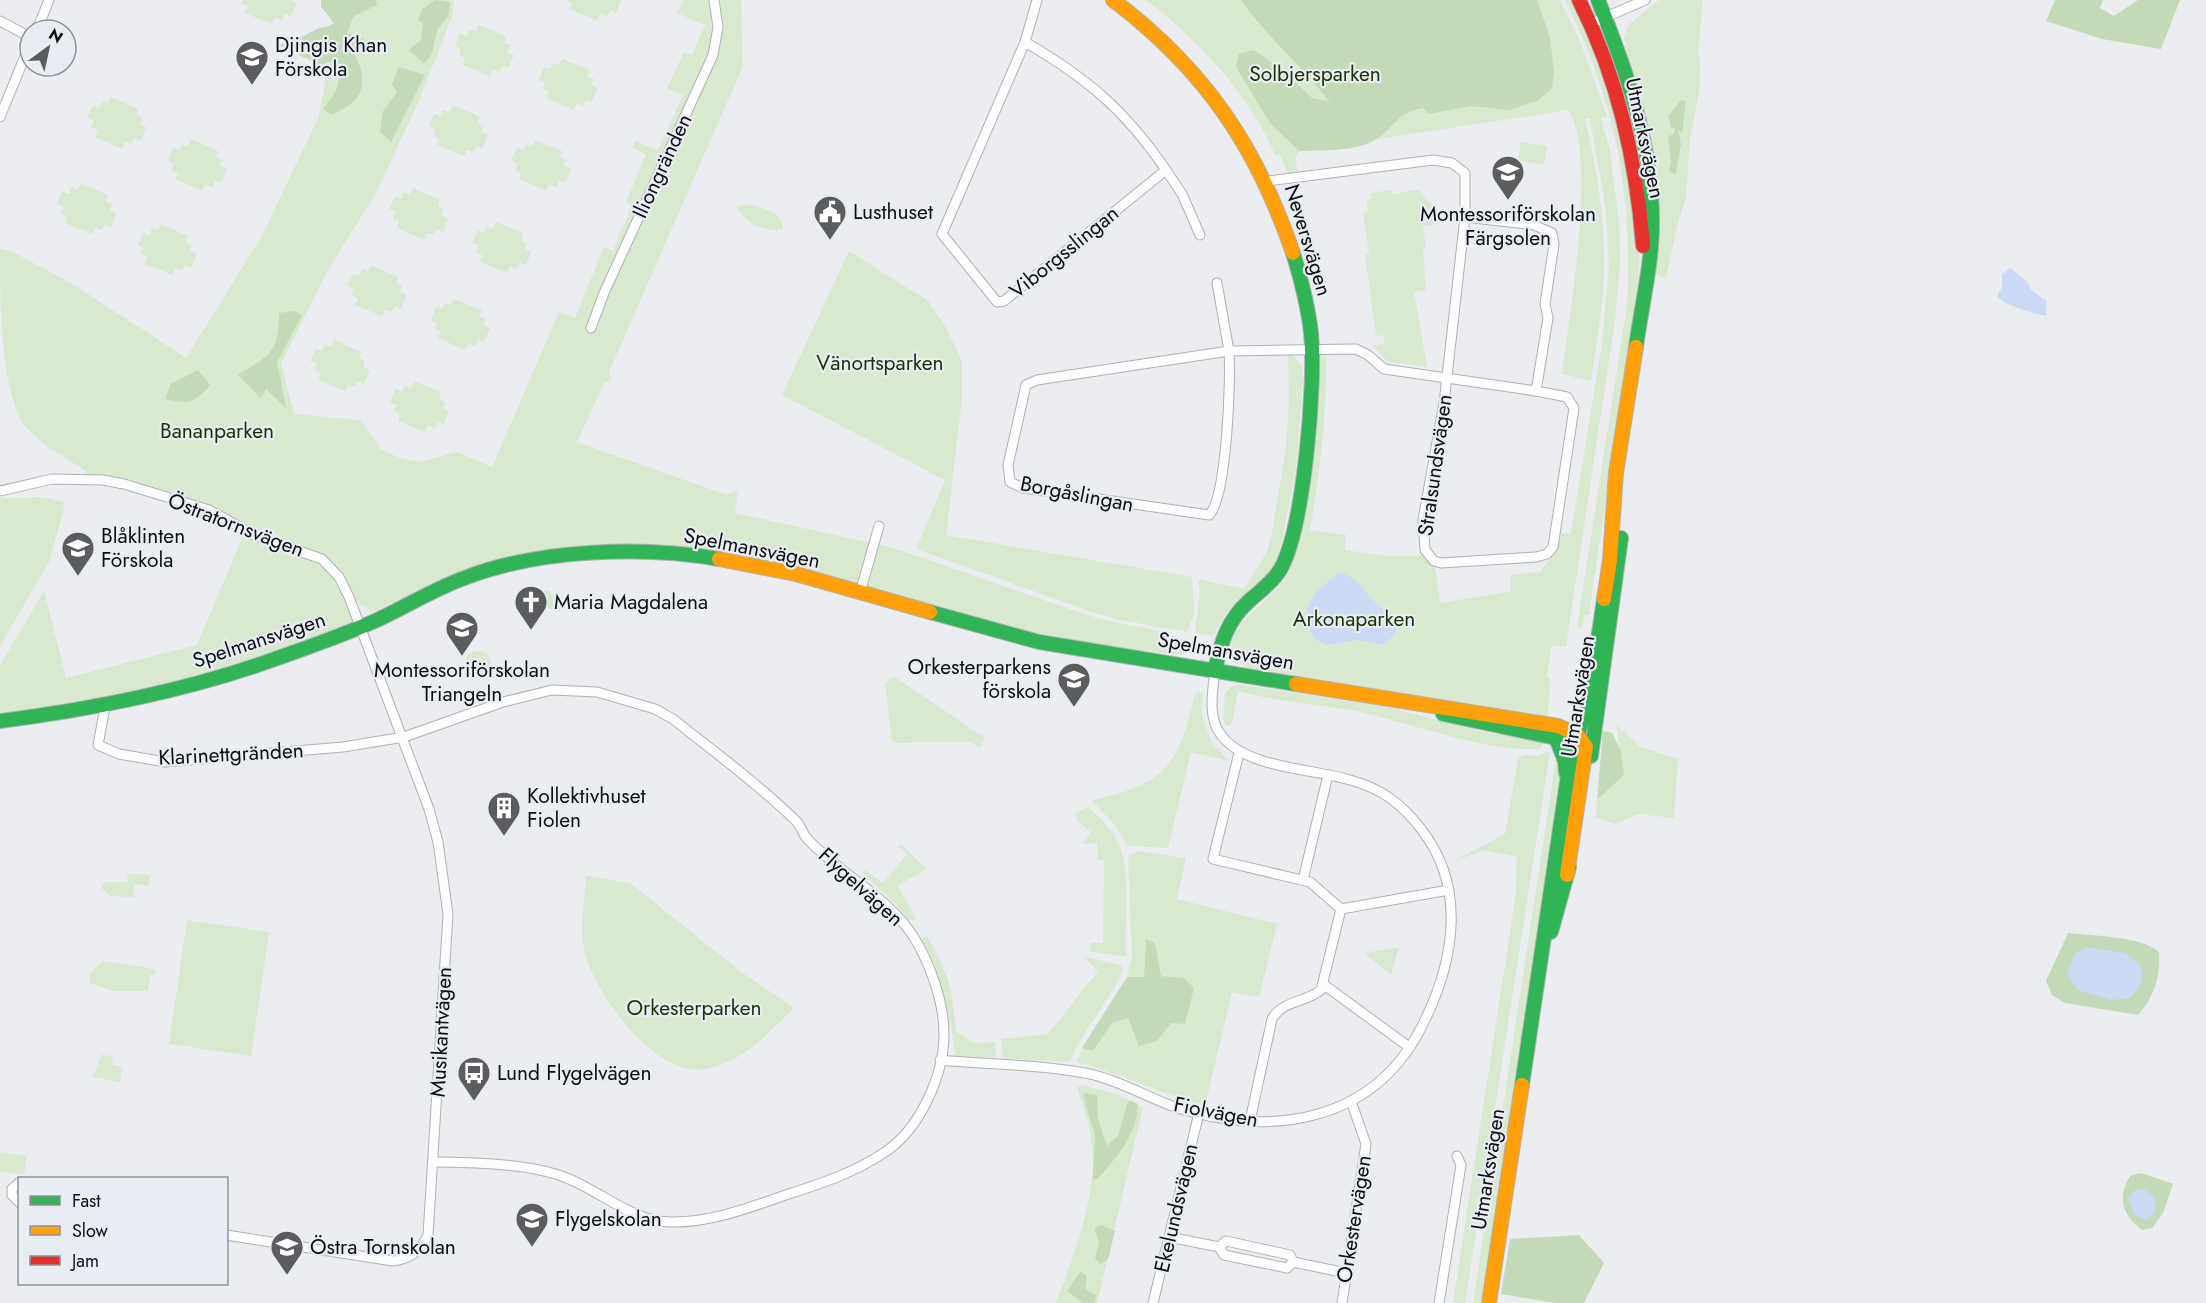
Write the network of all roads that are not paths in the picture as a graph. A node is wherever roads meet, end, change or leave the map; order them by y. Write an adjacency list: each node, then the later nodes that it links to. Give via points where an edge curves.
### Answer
1 (50, 0): 9 (street)
2 (714, 0): 22 (street, Iliongränden, via 718,27 713,55)
3 (1037, 0): 13 (street, Viborgsslingan)
4 (1113, 0): 17 (main road, Neversvägen, via 1162,37 1203,80 1235,123)
5 (1579, 0): 11 (main road, Utmarksvägen)
6 (1598, 0): 8 (main road, Utmarksvägen)
7 (1645, 0): 8 (street)
8 (1607, 17): 11 (street); 20 (main road, Utmarksvägen, via 1639,115 1648,170 1652,226)
9 (42, 18)
10 (0, 21): 12 (street)
11 (1592, 23): 20 (main road, Utmarksvägen, via 1622,107 1633,162)
12 (18, 31)
13 (1025, 42): 16 (street, via 1062,63 1097,90 1128,119); 16 (street, Viborgsslingan, via 942,234 997,302 1004,301)
14 (18, 73): 15 (street)
15 (0, 117)
16 (1166, 170): 19 (street, via 1182,194)
17 (1268, 182): 18 (street, Stralsundsvägen, via 1408,162 1452,163 1465,173); 23 (main road, Neversvägen, via 1306,295)
18 (1465, 217): 25 (street, Stralsundsvägen); 26 (street, via 1534,225 1552,233 1554,244 1545,304 1548,318)
19 (1200, 235)
20 (1645, 281): 27 (main road, Utmarksvägen)
21 (1216, 283): 24 (street, Borgåslingan)
22 (591, 328)
23 (1312, 347): 24 (street, Borgåslingan); 25 (street, Stralsundsvägen, via 1356,349 1384,369); 32 (main road, Neversvägen, via 1302,482 1290,546 1272,583 1231,621)
24 (1229, 351): 24 (street, Borgåslingan, via 1227,434 1216,505 1209,515 1023,488 1010,482 1012,443 1023,389 1029,382)
25 (1446, 380): 26 (street, Stralsundsvägen); 26 (street, Stralsundsvägen, via 1423,520 1425,550 1441,563 1542,556 1553,547 1574,408 1567,397)
26 (1536, 391)
27 (1625, 422): 36 (main road, Utmarksvägen, via 1620,559); 37 (main road, Utmarksvägen, via 1588,708)
28 (0, 491): 31 (street, Östratornsvägen, via 52,479 104,480 209,510 255,536 322,559 342,582)
29 (879, 526): 30 (street)
30 (860, 593): 31 (main road, Spelmansvägen, via 715,558 611,554 547,559 465,577); 32 (main road, Spelmansvägen, via 1039,642)
31 (359, 628): 34 (main road, Spelmansvägen, via 235,673); 38 (street, Musikantvägen)
32 (1215, 670): 33 (main road, Spelmansvägen); 40 (street, via 1215,726)
33 (1403, 703): 37 (main road, Spelmansvägen, via 1549,724); 39 (main road, Spelmansvägen, via 1462,720)
34 (105, 707): 35 (main road, Spelmansvägen); 38 (street, Klarinettgränden, via 98,745 119,754 165,762 343,747)
35 (0, 721)
36 (1596, 723): 37 (main road, Spelmansvägen); 43 (main road, Utmarksvägen)
37 (1577, 734): 39 (main road, Spelmansvägen); 42 (main road, Utmarksvägen); 43 (main road, via 1586,750)
38 (404, 737): 50 (street, Flygelvägen, via 503,702 552,690 597,692 655,709 673,719 792,817 812,843 881,900 915,939 938,997 944,1034); 55 (street, Musikantvägen, via 438,842 447,897)
39 (1556, 738): 42 (main road, via 1565,761)
40 (1239, 753): 41 (street, Fiolvägen); 44 (street, via 1213,859)
41 (1328, 775): 44 (street); 45 (street, Fiolvägen, via 1373,788 1404,808 1433,846)
42 (1567, 782): 47 (main road, Utmarksvägen)
43 (1567, 875): 47 (main road, Utmarksvägen)
44 (1303, 880): 46 (street)
45 (1449, 890): 46 (street); 49 (street, Fiolvägen, via 1452,921 1446,965 1435,1000)
46 (1341, 909): 48 (street)
47 (1540, 971): 66 (main road, Utmarksvägen)
48 (1323, 984): 49 (street); 53 (street, via 1315,995 1281,1008 1272,1019)
49 (1409, 1047): 51 (street, Fiolvägen, via 1386,1075)
50 (940, 1060): 52 (street, Fiolvägen, via 1093,1075); 55 (street, Flygelvägen, via 916,1121 888,1151 850,1173 737,1212 691,1222 648,1219 572,1181 542,1171)
51 (1351, 1101): 53 (street, Fiolvägen, via 1295,1121); 62 (street, Orkestervägen, via 1366,1144)
52 (1199, 1113): 53 (street, Fiolvägen); 59 (street, Ekelundsvägen)
53 (1250, 1121)
54 (1457, 1156): 65 (street, via 1461,1165)
55 (434, 1162): 58 (street, Musikantvägen, via 428,1235 416,1254 404,1260)
56 (18, 1184): 57 (street, via 12,1189 12,1196)
57 (18, 1201)
58 (228, 1235)
59 (1169, 1237): 60 (street); 63 (street, Ekelundsvägen)
60 (1219, 1247): 61 (street, via 1224,1255 1287,1268); 61 (street, via 1226,1241 1290,1255)
61 (1293, 1262): 62 (street)
62 (1346, 1273): 64 (street, Orkestervägen)
63 (1154, 1303)
64 (1342, 1303)
65 (1439, 1303)
66 (1489, 1303)

